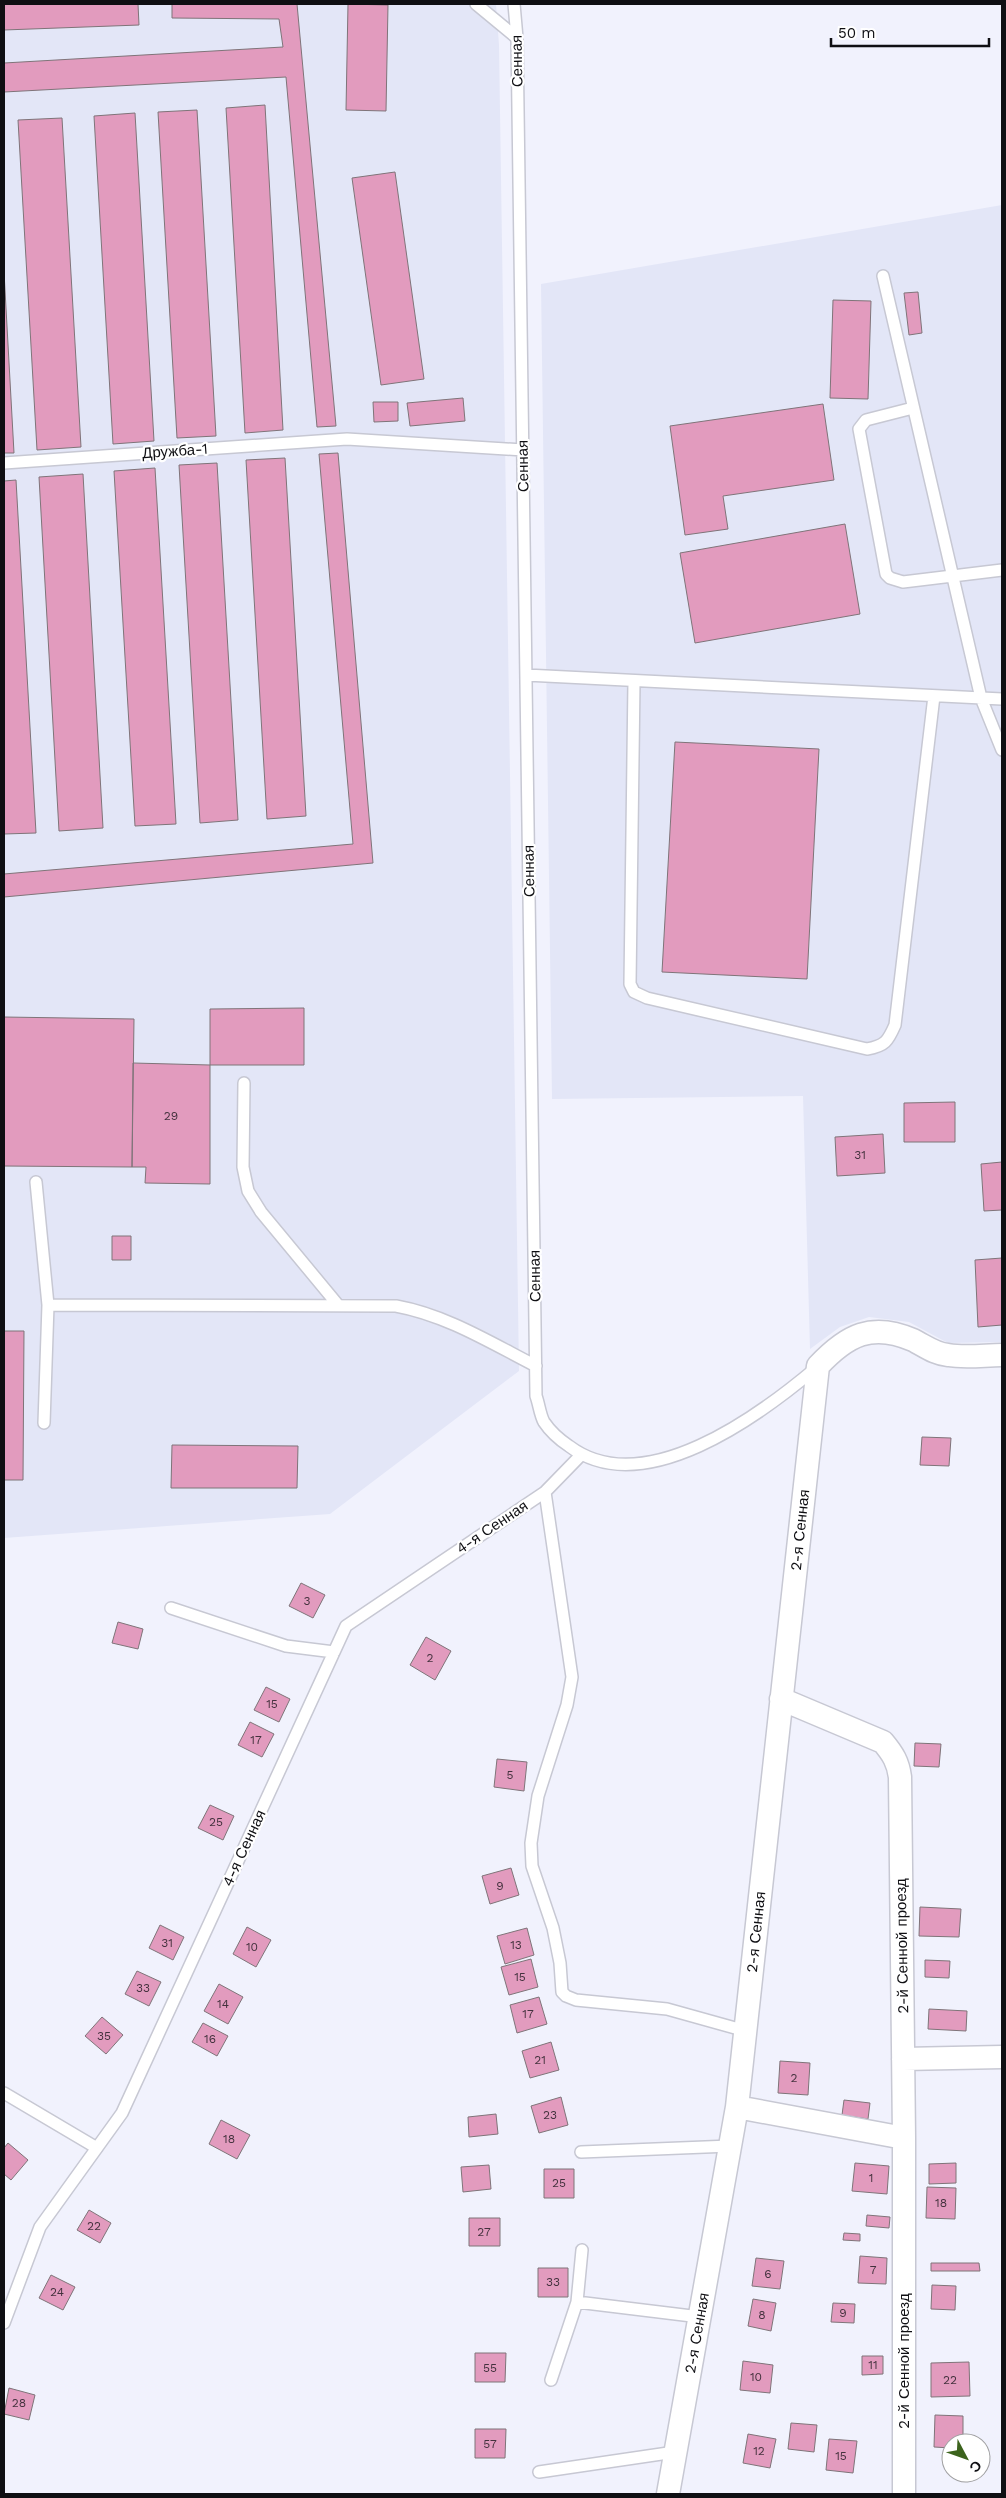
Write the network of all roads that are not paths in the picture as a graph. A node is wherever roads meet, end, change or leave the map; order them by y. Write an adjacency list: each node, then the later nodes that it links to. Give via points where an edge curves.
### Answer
1 (476, 4): 3 (lane)
2 (514, 4): 3 (lane, Сенная)
3 (517, 38): 6 (lane, Сенная)
4 (883, 276): 5 (lane)
5 (913, 408): 9 (lane); 9 (lane, via 866,420 859,429 884,567 890,578 896,581)
6 (523, 450): 7 (lane, Дружба-1, via 347,439); 10 (lane, Сенная)
7 (4, 463)
8 (1002, 570): 9 (lane)
9 (952, 576): 13 (lane)
10 (526, 675): 11 (lane); 21 (lane, Сенная)
11 (634, 681): 12 (lane); 12 (lane, via 628,977 634,992 647,998 866,1049 880,1047 890,1037 895,1024)
12 (934, 696): 13 (lane)
13 (981, 698): 14 (lane); 15 (lane)
14 (1002, 699)
15 (1002, 750)
16 (244, 1083): 19 (lane, via 243,1168 248,1191 261,1212)
17 (36, 1182): 18 (lane)
18 (48, 1305): 19 (lane); 23 (lane)
19 (338, 1305): 21 (lane, via 421,1310)
20 (1002, 1355): 22 (street, via 948,1355 929,1350 894,1333 870,1331 830,1354)
21 (536, 1366): 24 (lane, Сенная, via 536,1396 544,1422 561,1441)
22 (818, 1366): 24 (lane, Сенная, via 740,1425 686,1452 636,1464 610,1464); 28 (street, 2-я Сенная)
23 (44, 1423)
24 (581, 1455): 25 (lane, 4-я Сенная)
25 (544, 1492): 27 (lane, 4-я Сенная, via 346,1626); 29 (lane, via 572,1677 538,1796 531,1843 532,1866 553,1928 562,1992 576,2000 667,2009)
26 (171, 1608): 27 (lane, via 286,1646)
27 (334, 1652): 36 (lane, 4-я Сенная, via 122,2113)
28 (782, 1699): 29 (street, 2-я Сенная); 31 (street, 2-й Сенной проезд, via 883,1742 894,1756 900,1777)
29 (746, 2031): 33 (street, 2-я Сенная)
30 (1002, 2057): 31 (street)
31 (903, 2060): 34 (street, 2-й Сенной проезд)
32 (4, 2093): 36 (lane)
33 (737, 2107): 34 (street); 35 (street, 2-я Сенная)
34 (904, 2138): 46 (street, 2-й Сенной проезд)
35 (730, 2146): 37 (lane); 40 (street, 2-я Сенная)
36 (97, 2148): 41 (lane, 4-я Сенная, via 40,2227)
37 (581, 2152)
38 (582, 2250): 39 (lane)
39 (577, 2302): 40 (lane); 42 (lane)
40 (700, 2317): 43 (street, 2-я Сенная)
41 (4, 2323)
42 (551, 2380)
43 (676, 2452): 44 (lane); 45 (street, 2-я Сенная)
44 (539, 2472)
45 (668, 2494)
46 (904, 2494)

